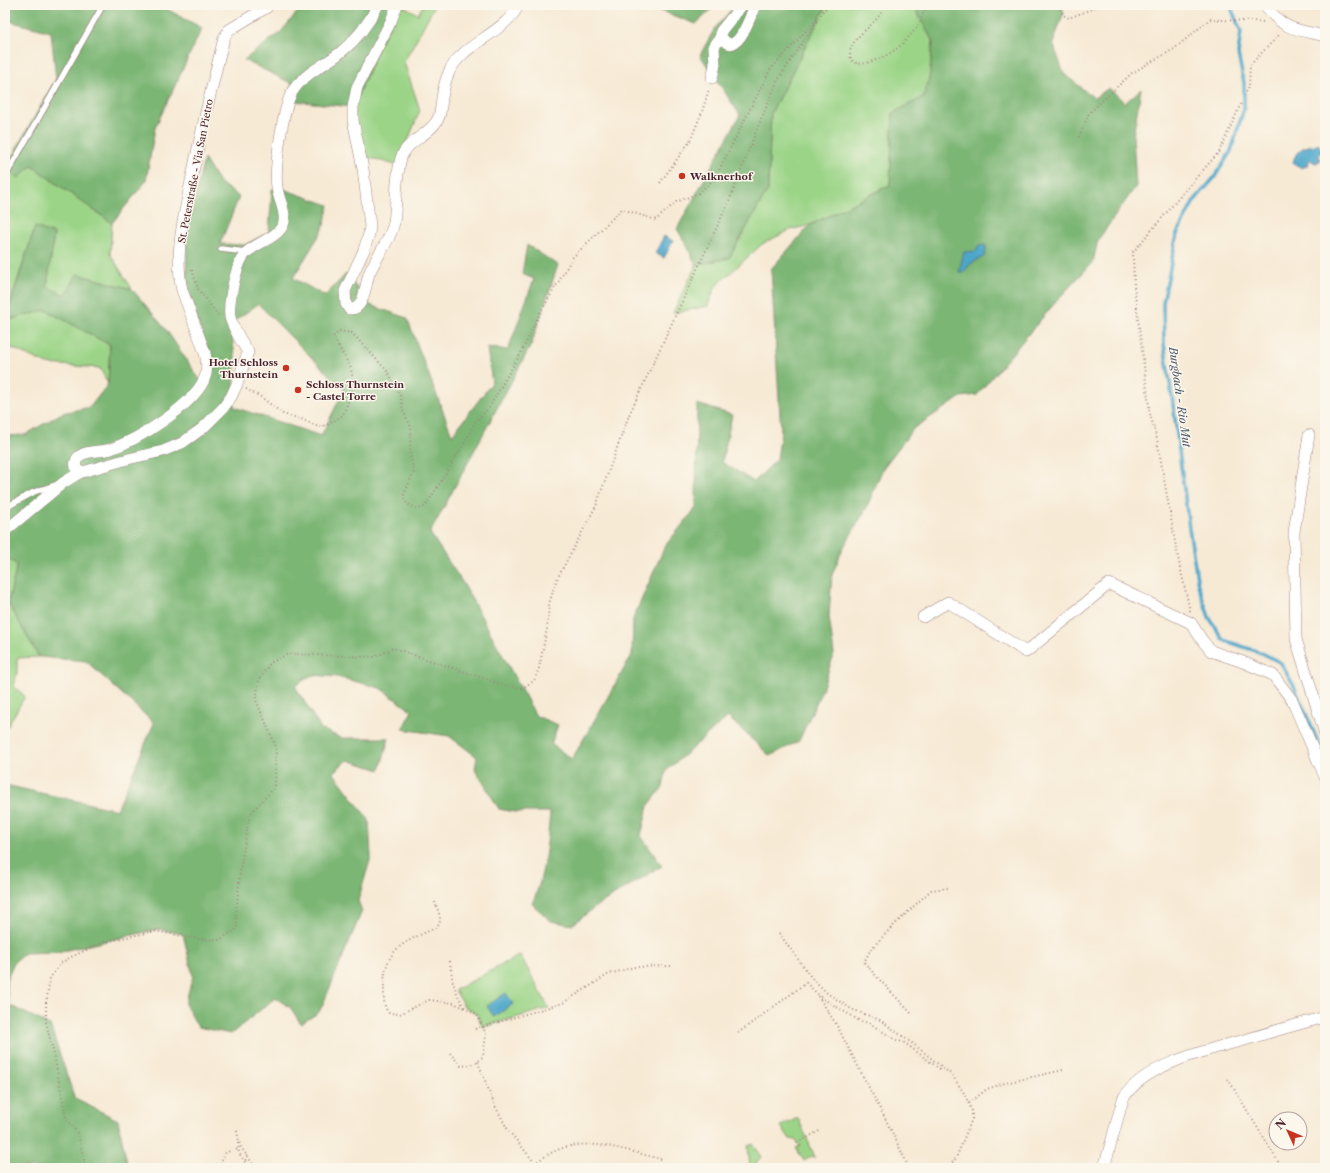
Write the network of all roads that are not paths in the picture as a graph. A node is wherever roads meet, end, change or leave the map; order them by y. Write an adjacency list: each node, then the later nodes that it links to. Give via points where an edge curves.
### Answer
1 (103, 5): 12 (lane)
2 (268, 5): 16 (street, St. Peterstraße - Via San Pietro, via 229,30 224,38 198,147 180,241 180,280 205,353 207,371 204,380 189,400 166,420 111,449 82,454 75,464)
3 (378, 5): 14 (street, via 348,46 308,74 292,93 276,170 284,223 272,236)
4 (397, 5): 5 (street, via 357,87 353,107 370,226 364,250 344,292 349,309 359,306 363,299 369,274 391,232 403,153 438,119 444,82 455,63 475,44 506,22)
5 (518, 5)
6 (742, 5): 9 (street, via 724,27)
7 (755, 5): 9 (street, via 739,39 729,43)
8 (1265, 5): 10 (street, via 1286,27)
9 (721, 36): 11 (street, via 714,47)
10 (1325, 36)
11 (712, 78)
12 (5, 177)
13 (222, 249): 14 (lane)
14 (246, 252): 16 (street, via 239,264 232,290 230,319 248,352 237,384 223,408 203,428 182,443 163,451)
15 (1309, 435): 21 (street, via 1294,532 1296,639)
16 (79, 473): 17 (street)
17 (63, 483): 18 (lane, via 34,492); 19 (street)
18 (5, 508)
19 (5, 531)
20 (923, 617): 22 (street, via 948,602 1026,652 1109,584 1191,623 1211,651 1272,675 1292,700)
21 (1325, 734)
22 (1325, 777)
23 (1325, 1017): 24 (street, via 1211,1049 1172,1062 1150,1074 1136,1084 1123,1099)
24 (1104, 1168)

